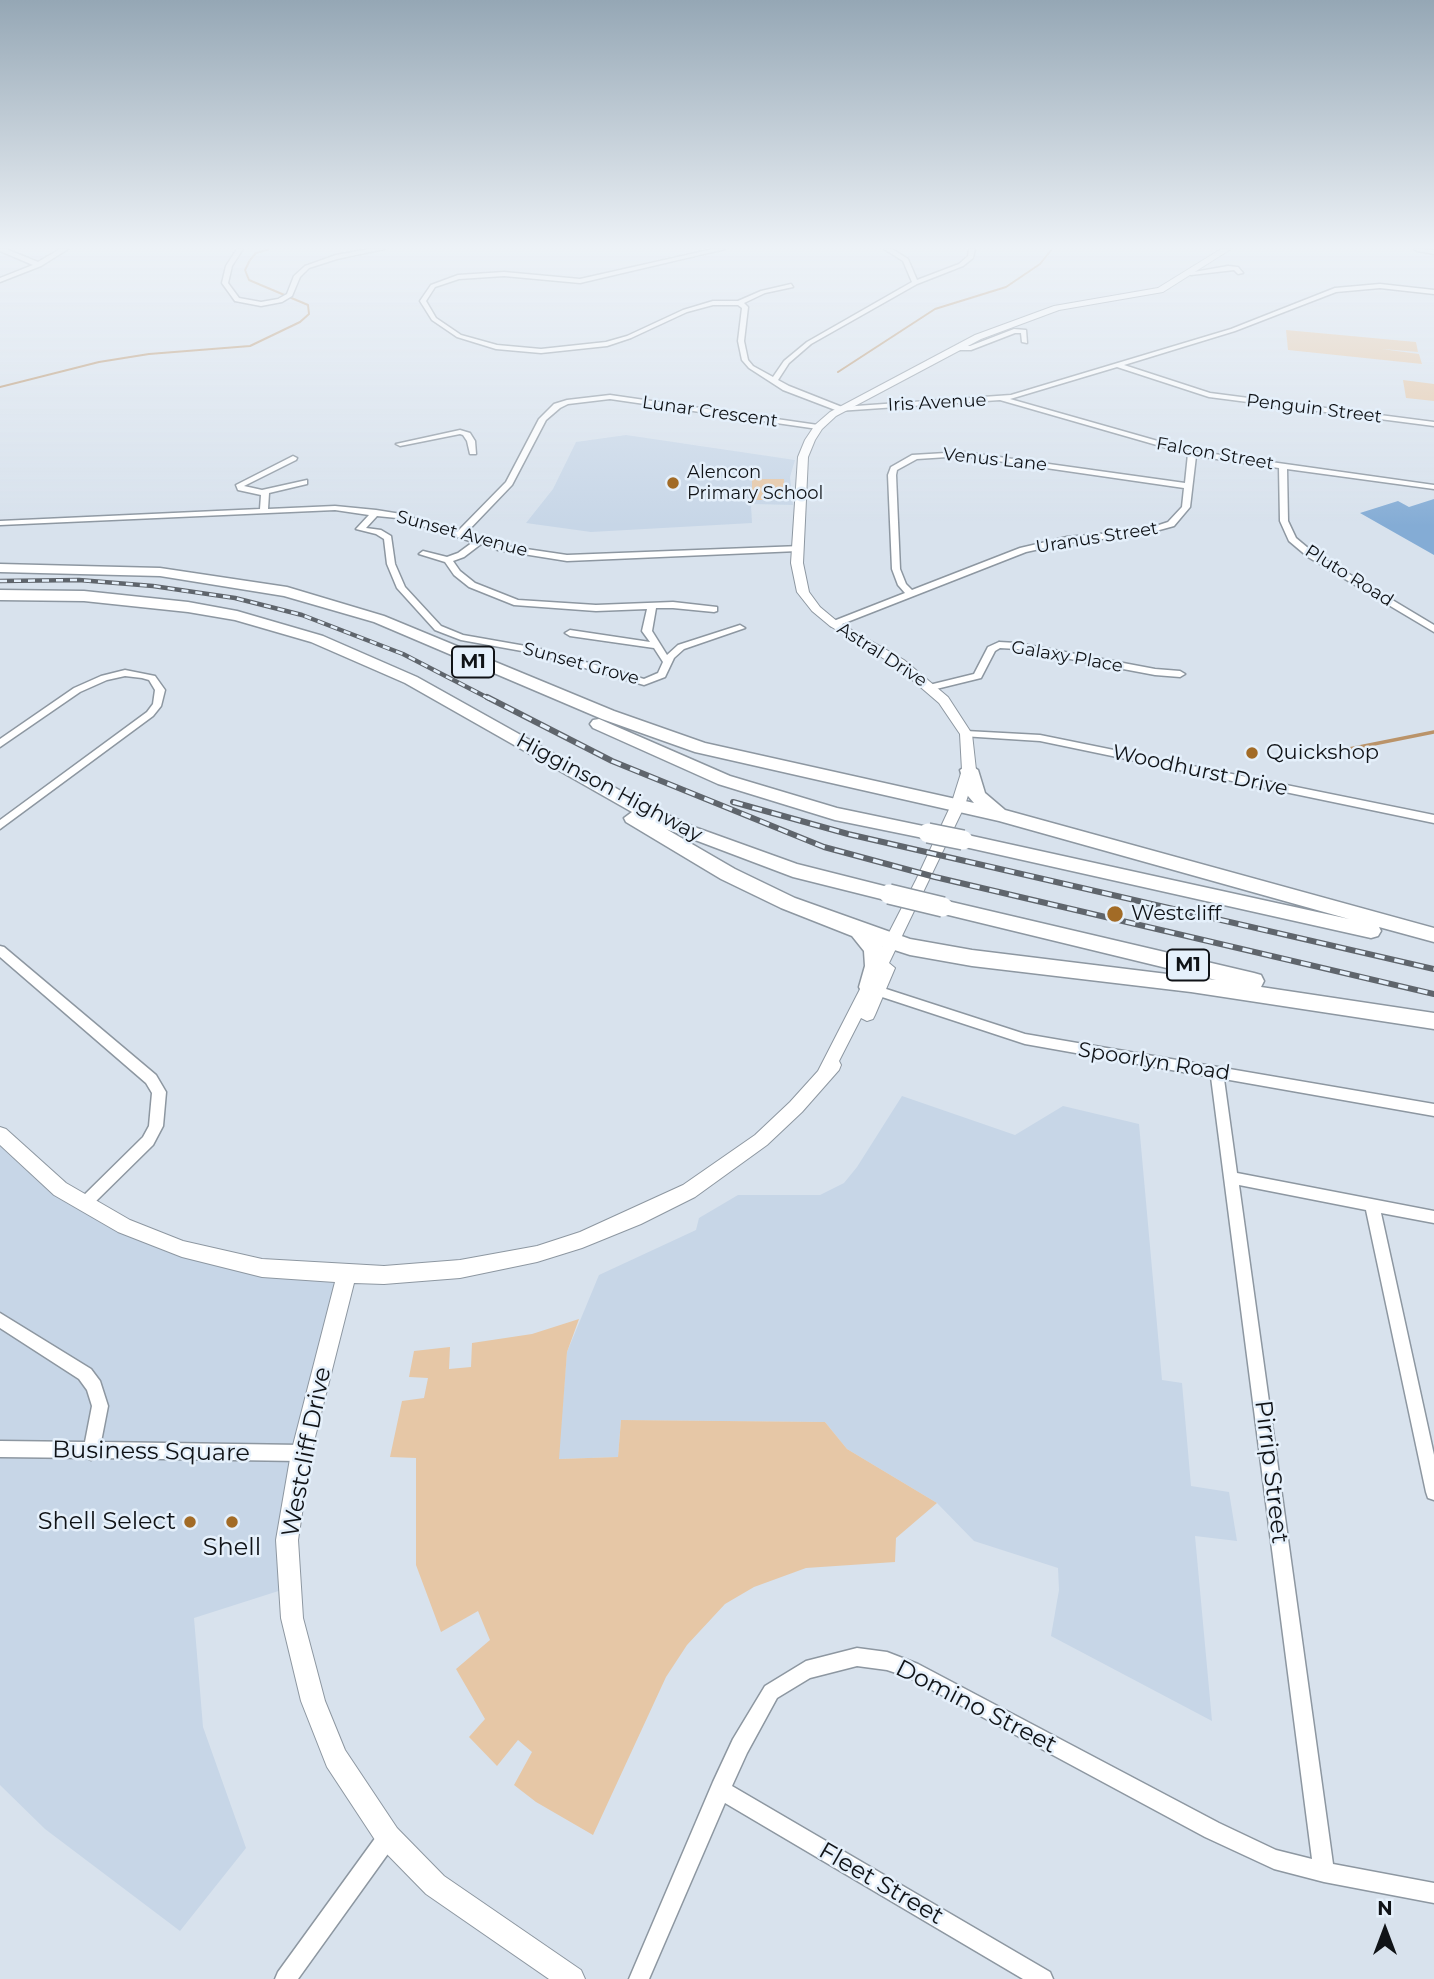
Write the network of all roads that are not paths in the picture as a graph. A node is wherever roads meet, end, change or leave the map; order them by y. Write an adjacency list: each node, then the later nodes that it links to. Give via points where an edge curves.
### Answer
1 (477, 341): 2 (street, via 541,351)
2 (615, 341)
3 (741, 341): 10 (street, via 745,360)
4 (811, 341): 10 (street, via 786,362)
5 (971, 341): 8 (street, Astral Drive)
6 (985, 341): 8 (street)
7 (1194, 341): 9 (street, Iris Avenue)
8 (957, 348): 12 (street, Astral Drive)
9 (1115, 365): 11 (street, Iris Avenue); 13 (street, Penguin Street, via 1209,396)
10 (774, 382): 12 (street)
11 (1001, 399): 12 (street, Iris Avenue); 17 (street, Falcon Street)
12 (841, 410): 14 (street, Astral Drive)
13 (1434, 424)
14 (818, 427): 27 (street, Lunar Crescent, via 610,397 567,402 543,419 509,483); 29 (street, Astral Drive, via 803,457)
15 (400, 444): 16 (street, via 460,432 471,440)
16 (473, 453)
17 (1192, 453): 19 (street, Falcon Street); 21 (street, Uranus Street)
18 (293, 457): 23 (street, via 240,485)
19 (1283, 467): 22 (street, Falcon Street); 38 (street, Pluto Road, via 1285,527 1292,539)
20 (304, 482): 23 (street)
21 (1187, 486): 33 (street, Uranus Street, via 1181,516 1158,530 1042,545); 33 (street, Venus Lane, via 962,454 915,457 892,475 896,569)
22 (1434, 487)
23 (264, 492): 24 (street)
24 (264, 512): 25 (street, Sunset Avenue, via 335,508); 26 (street, Sunset Avenue)
25 (376, 512): 27 (street, Sunset Avenue, via 418,520); 45 (street, Sunset Grove, via 360,529 388,538 391,564 401,588 428,619 447,632 550,654 631,681 655,680)
26 (0, 523)
27 (459, 535): 28 (street, Sunset Avenue)
28 (480, 541): 29 (street, Sunset Avenue, via 527,554 567,558); 31 (street)
29 (798, 548): 39 (street, Astral Drive, via 803,592)
30 (423, 554): 31 (street)
31 (448, 560): 35 (street, via 472,585 517,603)
32 (0, 568): 43 (highway, M1, via 160,572 236,582 347,610)
33 (911, 594): 39 (street, Uranus Street)
34 (0, 595): 50 (highway, Higginson Highway / M1, via 143,601 281,627 380,665)
35 (652, 606): 36 (street); 44 (street, via 647,626)
36 (714, 609)
37 (1434, 619): 38 (street)
38 (1423, 622): 41 (street, Pluto Road)
39 (834, 624): 47 (street, Astral Drive)
40 (740, 628): 45 (street, Sunset Grove, via 681,647)
41 (1434, 629)
42 (569, 633): 44 (street)
43 (436, 644): 52 (highway, via 701,748); 59 (highway, M1, bridge, via 684,765 771,796)
44 (656, 646): 45 (street)
45 (668, 663)
46 (1180, 674): 47 (street, Galaxy Place, via 999,645 991,649 978,676)
47 (932, 687): 48 (street, Astral Drive)
48 (966, 734): 51 (street, Astral Drive); 54 (street, Woodhurst Drive, via 1040,738)
49 (0, 744): 55 (street, via 77,690 104,678 143,674 160,690 158,704 149,714)
50 (555, 762): 56 (highway, via 626,813 728,874); 62 (highway, Higginson Highway / M1, bridge, via 690,833 793,870)
51 (969, 770): 52 (street, Astral Drive); 53 (highway, via 977,796)
52 (958, 805): 53 (highway); 58 (street, Astral Drive)
53 (999, 815): 57 (highway)
54 (1434, 819)
55 (0, 825)
56 (859, 931): 58 (highway); 61 (highway, via 874,948)
57 (1434, 935)
58 (893, 942): 61 (street, Astral Drive, via 893,952); 62 (highway, via 960,956)
59 (1434, 946)
60 (0, 950): 68 (street, via 152,1079 159,1092 156,1126 148,1141)
61 (874, 990): 63 (street); 63 (street, via 847,1048); 64 (street, Spoorlyn Road, via 1025,1039)
62 (1434, 1020)
63 (826, 1071): 71 (street, via 796,1108 728,1165 635,1218 582,1240 485,1266)
64 (1217, 1073): 65 (street, Spoorlyn Road); 67 (street, Pirrip Street)
65 (1434, 1110)
66 (0, 1134): 68 (street, via 60,1189)
67 (1232, 1178): 69 (street); 79 (street, Pirrip Street)
68 (84, 1204): 71 (street, via 182,1249 262,1268)
69 (1372, 1206): 70 (street); 76 (street)
70 (1434, 1217)
71 (345, 1275): 75 (street, Westcliff Drive)
72 (0, 1320): 74 (street, via 85,1374 94,1386 100,1406)
73 (0, 1449): 74 (street, Business Square)
74 (91, 1451): 75 (street, Business Square)
75 (301, 1453): 78 (street, Westcliff Drive, via 288,1540 292,1618 300,1658 336,1758)
76 (1434, 1492)
77 (720, 1789): 79 (street, Domino Street, via 771,1692 806,1670 857,1657 912,1670 1212,1830 1274,1859); 83 (street, Domino Street); 84 (street, Fleet Street)
78 (388, 1837): 81 (street); 82 (street, Westcliff Drive, via 435,1885)
79 (1324, 1872): 80 (street, Domino Street)
80 (1434, 1893)
81 (285, 1979)
82 (572, 1979)
83 (639, 1979)
84 (1043, 1979)

